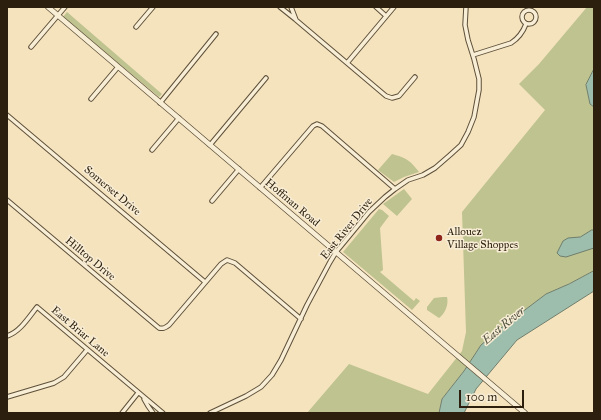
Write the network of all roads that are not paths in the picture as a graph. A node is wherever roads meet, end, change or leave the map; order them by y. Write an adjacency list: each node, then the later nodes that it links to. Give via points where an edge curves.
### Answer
1 (48, 7): 9 (street, Hoffman Road)
2 (64, 7): 9 (street)
3 (153, 7): 13 (street)
4 (280, 7): 11 (street)
5 (291, 7): 11 (street)
6 (376, 7): 10 (street)
7 (394, 7): 10 (street)
8 (466, 7): 16 (street, East River Drive, via 465,24)
9 (58, 15): 15 (street); 18 (street, Hoffman Road)
10 (386, 16): 17 (street)
11 (296, 20): 17 (street)
12 (526, 24): 16 (street, via 520,36 511,43)
13 (136, 27)
14 (216, 34): 22 (street)
15 (31, 47)
16 (473, 55): 29 (street, East River Drive, via 479,78 479,90 474,118 461,145 435,168)
17 (347, 63): 19 (street, via 386,96 392,98 399,96)
18 (118, 67): 21 (street); 22 (street, Hoffman Road)
19 (415, 77)
20 (266, 78): 25 (street)
21 (91, 99)
22 (160, 102): 24 (street, Hoffman Road)
23 (7, 115): 33 (street, Somerset Drive)
24 (179, 118): 25 (street, Hoffman Road); 26 (street)
25 (210, 145): 27 (street, Hoffman Road)
26 (152, 150)
27 (239, 169): 28 (street, Hoffman Road); 31 (street)
28 (260, 188): 29 (street, via 312,126 317,124); 32 (street, Hoffman Road)
29 (395, 189): 32 (street, East River Drive, via 369,212)
30 (7, 200): 33 (street, Hilltop Drive, via 162,329 169,325)
31 (212, 201)
32 (336, 252): 34 (street, East River Drive); 44 (street, Hoffman Road)
33 (205, 282): 34 (street, via 227,260 235,263)
34 (301, 319): 43 (street, East River Drive, via 281,360 261,387)
35 (7, 336): 36 (street, East Briar Lane, via 16,332 37,307)
36 (87, 350): 37 (street, East Briar Lane); 38 (street, via 59,381)
37 (138, 393): 39 (street, East Briar Lane); 40 (street)
38 (7, 397)
39 (144, 398): 41 (street, East Briar Lane); 42 (street, East Briar Lane)
40 (122, 413)
41 (153, 413)
42 (163, 413)
43 (210, 413)
44 (525, 413)

